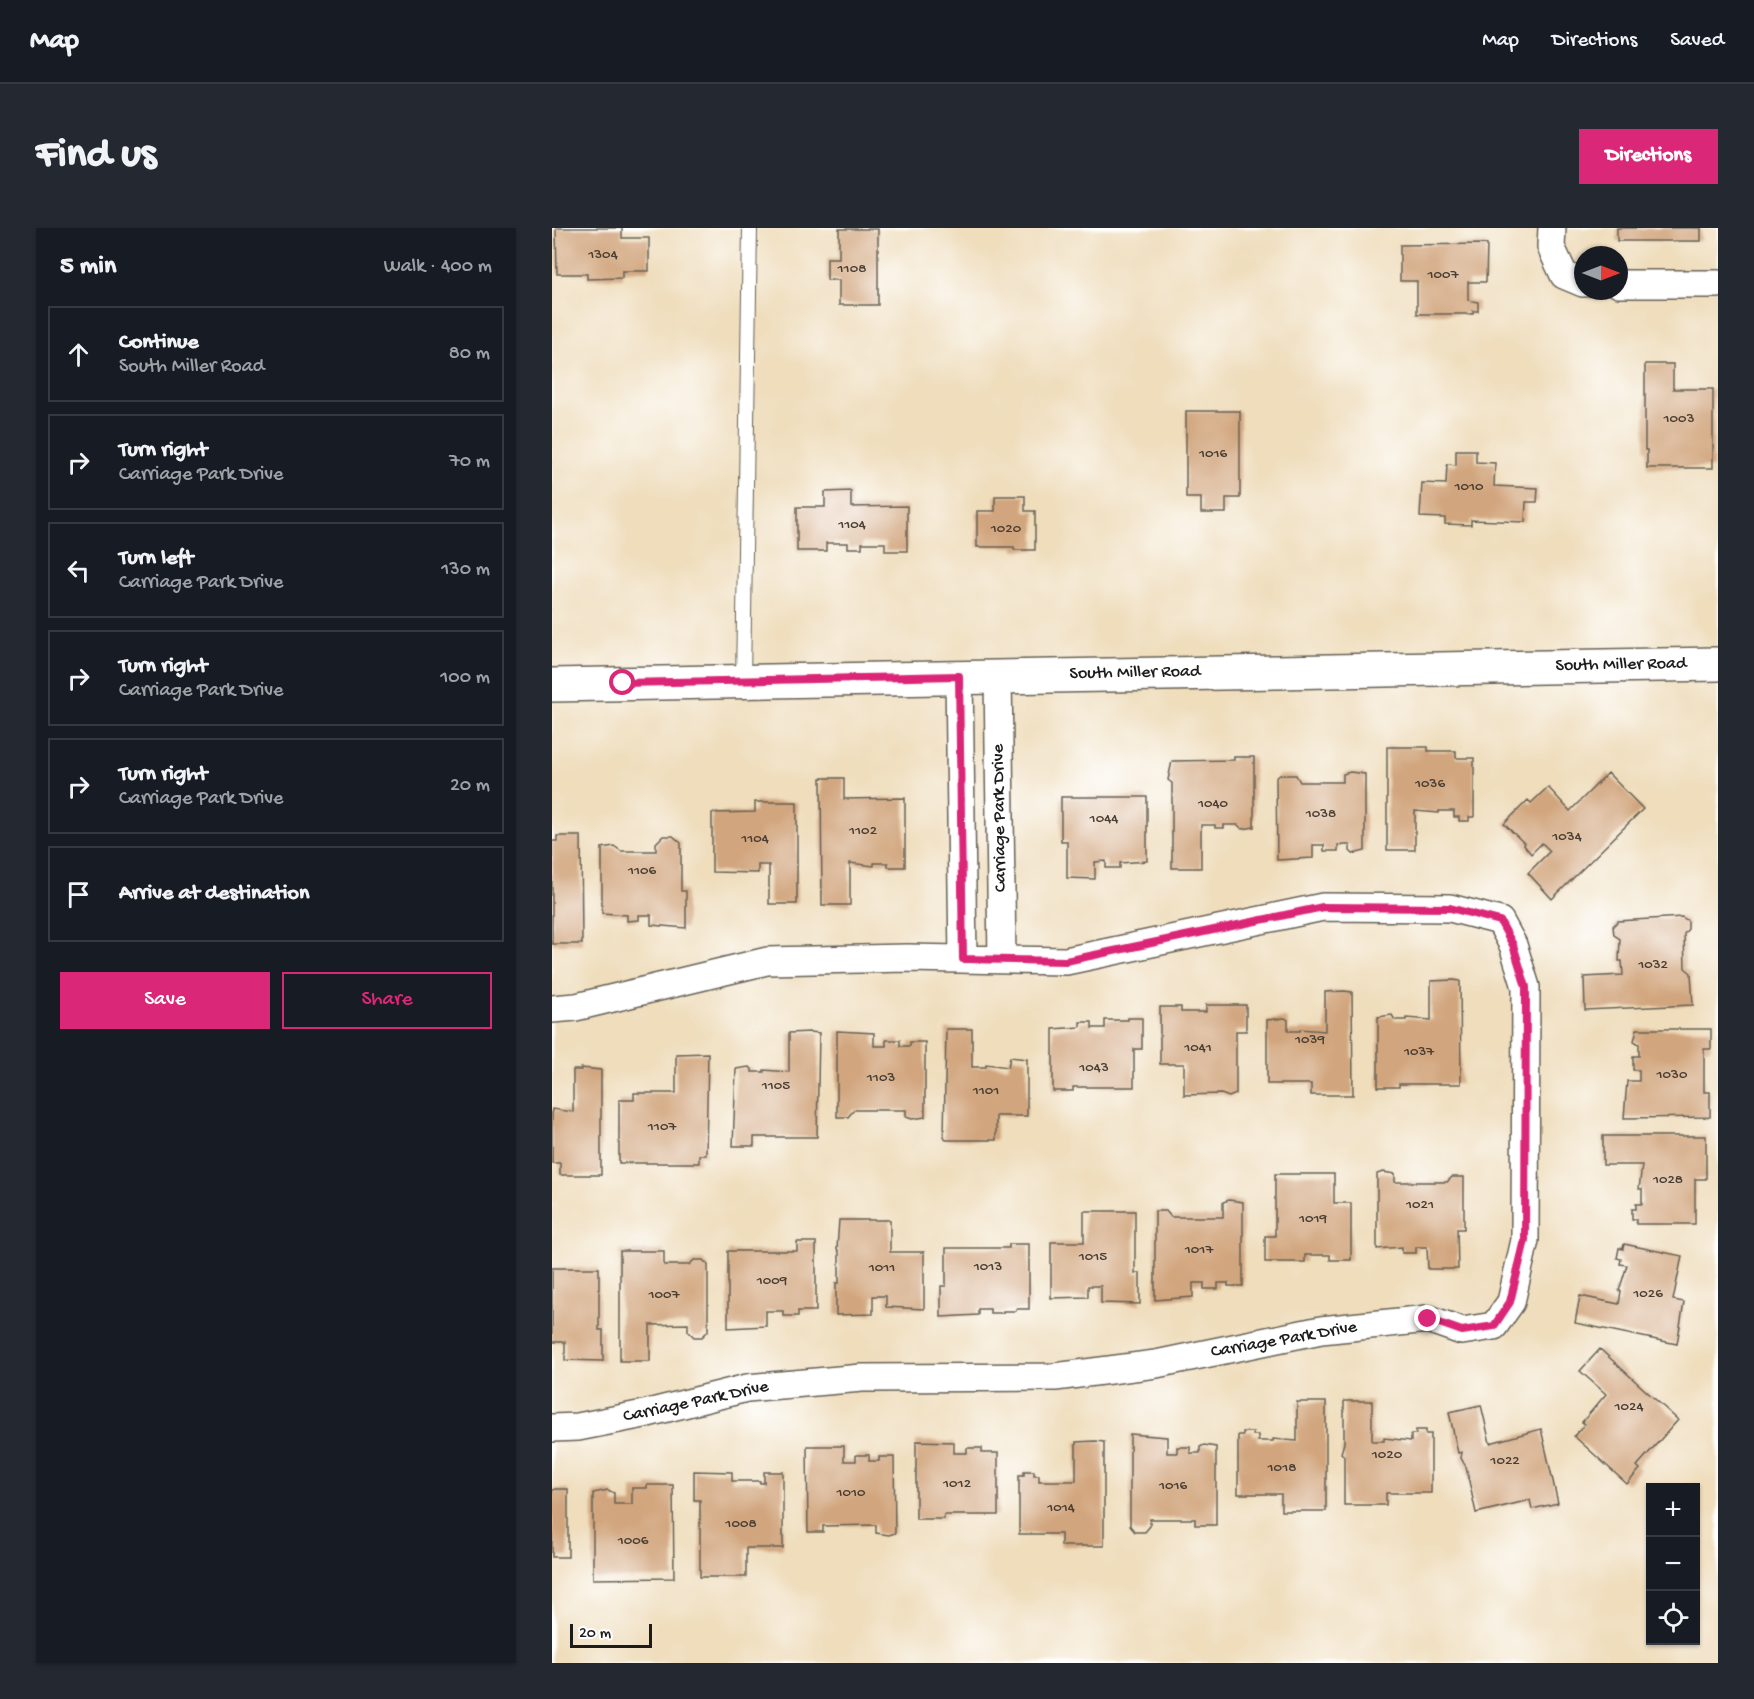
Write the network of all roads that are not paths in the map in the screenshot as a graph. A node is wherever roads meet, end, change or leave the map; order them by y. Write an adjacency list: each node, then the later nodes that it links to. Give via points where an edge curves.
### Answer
1 (750, 228): 9 (lane)
2 (1552, 228): 3 (street, via 1551,248 1564,275)
3 (1574, 279)
4 (1628, 284): 5 (street)
5 (1718, 284)
6 (1718, 664): 8 (street, South Miller Road)
7 (959, 676): 8 (street, South Miller Road); 9 (street, South Miller Road); 11 (street)
8 (998, 676): 12 (street, Carriage Park Drive)
9 (743, 681): 10 (street, South Miller Road)
10 (552, 685)
11 (963, 959): 12 (street, Carriage Park Drive); 13 (street, Carriage Park Drive, via 767,961 576,1007)
12 (1002, 960): 14 (street, Carriage Park Drive, via 1066,961 1323,907 1450,908 1500,921 1513,945 1526,987 1525,1240 1510,1302 1494,1326 1462,1331 1428,1319 1321,1330 1156,1364 1055,1377 862,1378 747,1388 644,1414)
13 (552, 1009)
14 (552, 1428)

